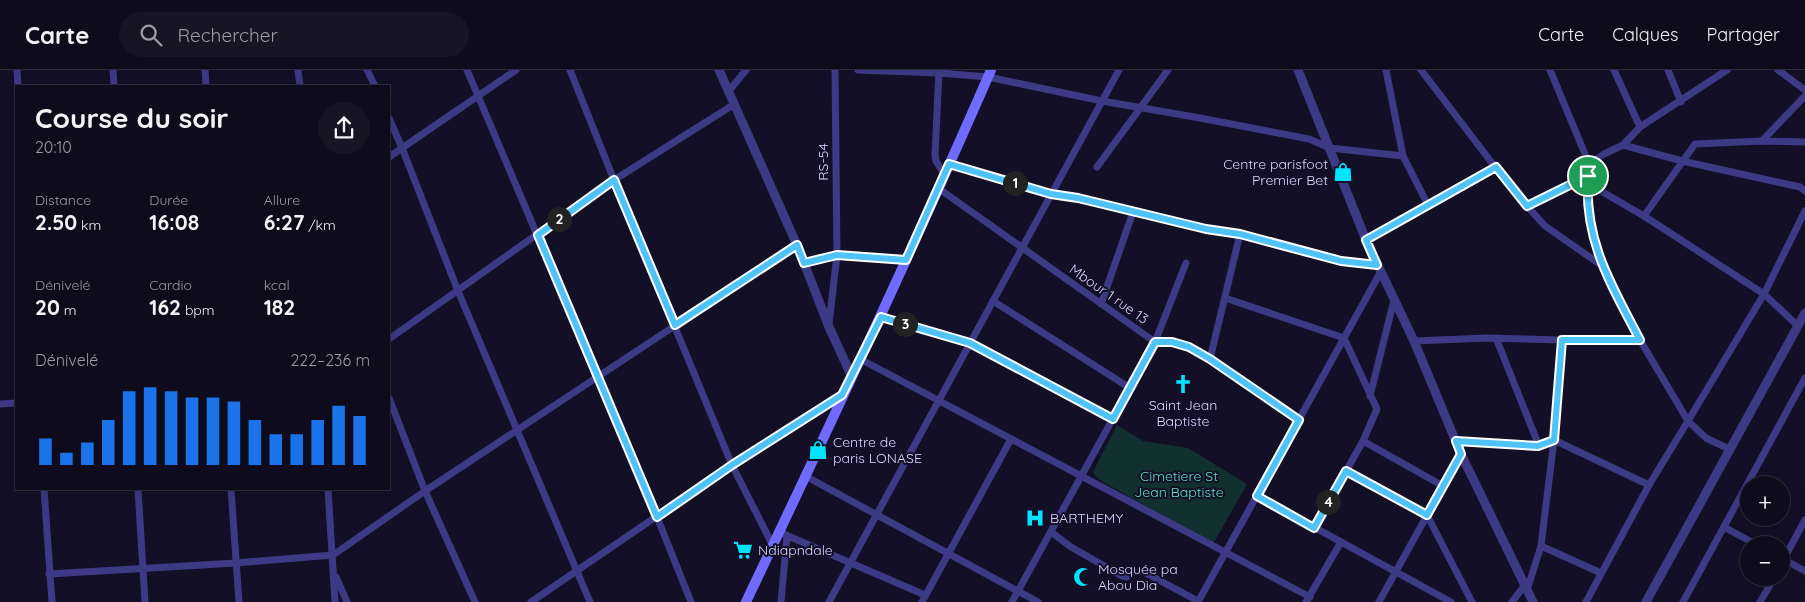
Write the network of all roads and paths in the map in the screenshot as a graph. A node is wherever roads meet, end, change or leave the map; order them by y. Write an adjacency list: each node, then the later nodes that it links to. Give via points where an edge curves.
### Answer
1 (17, 70): 25 (street)
2 (113, 70): 26 (street)
3 (204, 70): 27 (street)
4 (298, 70): 28 (street)
5 (367, 70): 29 (street)
6 (467, 70): 32 (street)
7 (516, 70): 32 (street)
8 (570, 70): 53 (street)
9 (719, 70): 31 (street)
10 (746, 70): 31 (street)
11 (835, 70): 68 (street, RS-54)
12 (858, 70): 23 (street)
13 (1118, 70): 34 (street)
14 (1168, 70): 37 (street)
15 (1298, 70): 44 (street)
16 (1386, 70): 46 (street)
17 (1421, 70): 51 (street)
18 (1550, 70): 49 (street)
19 (1614, 70): 39 (street)
20 (1668, 70): 35 (street)
21 (1727, 70): 35 (street)
22 (1778, 70): 30 (street)
23 (939, 71): 24 (street); 52 (street, via 935,155)
24 (990, 74): 34 (street); 48 (main road)
25 (18, 85)
26 (114, 85)
27 (206, 85)
28 (300, 85)
29 (374, 85)
30 (1805, 90)
31 (728, 92): 36 (street)
32 (478, 96): 43 (street); 64 (street)
33 (1805, 96): 40 (street)
34 (1102, 101): 37 (street); 57 (street)
35 (1681, 102): 39 (street)
36 (733, 105): 53 (street); 66 (street)
37 (1140, 108): 44 (street, via 1309,139); 50 (street)
38 (390, 120): 43 (street)
39 (1640, 127): 42 (street)
40 (1762, 141): 41 (street); 47 (street, via 1697,143)
41 (1805, 142)
42 (1623, 145): 47 (street); 49 (street, via 1604,154)
43 (402, 148): 45 (street); 74 (street)
44 (1330, 148): 46 (street); 65 (street)
45 (390, 156)
46 (1403, 156): 58 (street)
47 (1682, 161): 56 (street, via 1800,187); 62 (street)
48 (949, 164): 52 (main road); 57 (street)
49 (1590, 166): 54 (street)
50 (1097, 167)
51 (1496, 167): 58 (street); 59 (street)
52 (944, 174): 55 (main road)
53 (614, 180): 64 (street); 82 (street)
54 (1588, 180): 59 (street); 62 (street); 72 (street, via 1588,207)
55 (938, 188): 67 (street, Mbour 1 rue 13); 69 (main road)
56 (1805, 191)
57 (1051, 194): 61 (street); 67 (street)
58 (1428, 205): 65 (street)
59 (1527, 206): 72 (street, via 1545,226)
60 (1805, 211): 75 (street)
61 (1133, 212): 63 (street); 79 (street)
62 (1644, 216): 75 (street)
63 (1240, 234): 73 (street); 76 (street)
64 (538, 235): 74 (street); 96 (street)
65 (1366, 240): 73 (street)
66 (797, 245): 71 (street); 82 (street)
67 (1022, 248): 78 (street); 79 (street, Mbour 1 rue 13)
68 (837, 255): 69 (street); 71 (street); 83 (street, RS-54)
69 (906, 260): 81 (main road)
70 (1186, 262): 91 (street)
71 (804, 263): 83 (street)
72 (1602, 265): 89 (street)
73 (1379, 269): 77 (street); 86 (street)
74 (458, 291): 85 (street); 108 (street)
75 (1764, 294): 84 (street); 107 (street)
76 (1225, 298): 86 (street); 94 (street)
77 (1394, 300): 90 (street); 100 (street)
78 (993, 301): 92 (street); 98 (street)
79 (1101, 304): 91 (street, Mbour 1 rue 13)
80 (1805, 313): 84 (street)
81 (881, 317): 92 (street); 93 (main road)
82 (675, 325): 96 (street); 116 (street)
83 (829, 327): 95 (street)
84 (1801, 328): 114 (street)
85 (390, 338)
86 (1344, 338): 100 (street); 106 (street)
87 (1496, 338): 88 (street); 90 (street); 113 (street)
88 (1562, 340): 89 (street); 110 (street)
89 (1640, 340): 107 (street)
90 (1414, 341): 112 (street)
91 (1155, 342): 94 (street, Mbour 1 rue 13, via 1189,347); 98 (street)
92 (970, 343): 101 (street); 105 (street)
93 (860, 359): 95 (main road); 101 (street)
94 (1210, 359): 106 (street, Mbour 1 rue 13)
95 (852, 377): 99 (main road)
96 (597, 378): 108 (street); 130 (street)
97 (1805, 378): 132 (street)
98 (1130, 388): 105 (street)
99 (842, 395): 116 (street); 119 (main road)
100 (1370, 396): 111 (street, via 1377,412)
101 (939, 400): 109 (street); 128 (street)
102 (390, 401): 126 (street)
103 (15, 403): 104 (street)
104 (0, 404)
105 (1113, 419): 118 (street)
106 (1299, 420): 127 (street)
107 (1688, 421): 114 (street, via 1706,438); 121 (street)
108 (517, 431): 126 (street); 148 (street)
109 (1011, 439): 118 (street); 142 (street)
110 (1554, 440): 113 (street); 121 (street); 139 (street)
111 (1363, 441): 117 (street); 120 (street)
112 (1456, 441): 113 (street); 115 (street)
113 (1538, 446)
114 (1730, 449): 180 (street)
115 (1461, 454): 120 (street); 155 (street)
116 (732, 465): 130 (street); 138 (street)
117 (1346, 471): 129 (street); 133 (street)
118 (1081, 476): 134 (street); 141 (street)
119 (807, 477): 128 (street); 135 (main road)
120 (1443, 486): 129 (street)
121 (1649, 486): 152 (street)
122 (44, 490): 153 (street)
123 (138, 490): 147 (street)
124 (231, 490): 145 (street)
125 (328, 490): 143 (street)
126 (426, 491): 143 (street); 164 (street)
127 (1257, 496): 133 (street); 141 (street)
128 (876, 515): 142 (street); 144 (street)
129 (1427, 515): 149 (street); 176 (street)
130 (657, 517): 148 (street); 167 (street)
131 (1805, 520): 140 (street)
132 (1724, 527): 136 (street); 181 (street)
133 (1314, 528): 137 (street)
134 (1050, 532): 156 (street); 173 (street, via 1122,576 1142,571)
135 (783, 534): 138 (main road); 144 (street); 169 (street)
136 (1740, 536)
137 (1341, 542): 149 (street); 158 (street)
138 (773, 546): 168 (main road)
139 (1541, 546): 152 (street); 155 (street)
140 (1790, 547)
141 (1226, 552): 158 (street); 173 (street)
142 (948, 554): 156 (street); 157 (street)
143 (332, 555): 145 (street); 150 (street)
144 (850, 563): 157 (street); 170 (street)
145 (236, 564): 147 (street); 161 (street)
146 (1790, 565): 151 (street)
147 (143, 569): 153 (street); 160 (street)
148 (577, 569): 165 (street); 166 (street)
149 (1396, 571): 174 (street); 175 (street)
150 (334, 572): 162 (street); 163 (street)
151 (1805, 572)
152 (1601, 573): 179 (street)
153 (49, 574): 159 (street)
154 (1769, 586): 182 (street)
155 (1526, 588): 177 (street); 178 (street)
156 (1018, 591): 171 (street); 172 (street)
157 (924, 599)
158 (1308, 599)
159 (52, 602)
160 (145, 602)
161 (239, 602)
162 (335, 602)
163 (347, 602)
164 (475, 602)
165 (531, 602)
166 (590, 602)
167 (691, 602)
168 (746, 602)
169 (781, 602)
170 (829, 602)
171 (1012, 602)
172 (1038, 602)
173 (1198, 602)
174 (1379, 602)
175 (1451, 602)
176 (1472, 602)
177 (1512, 602)
178 (1533, 602)
179 (1586, 602)
180 (1646, 602)
181 (1684, 602)
182 (1760, 602)

